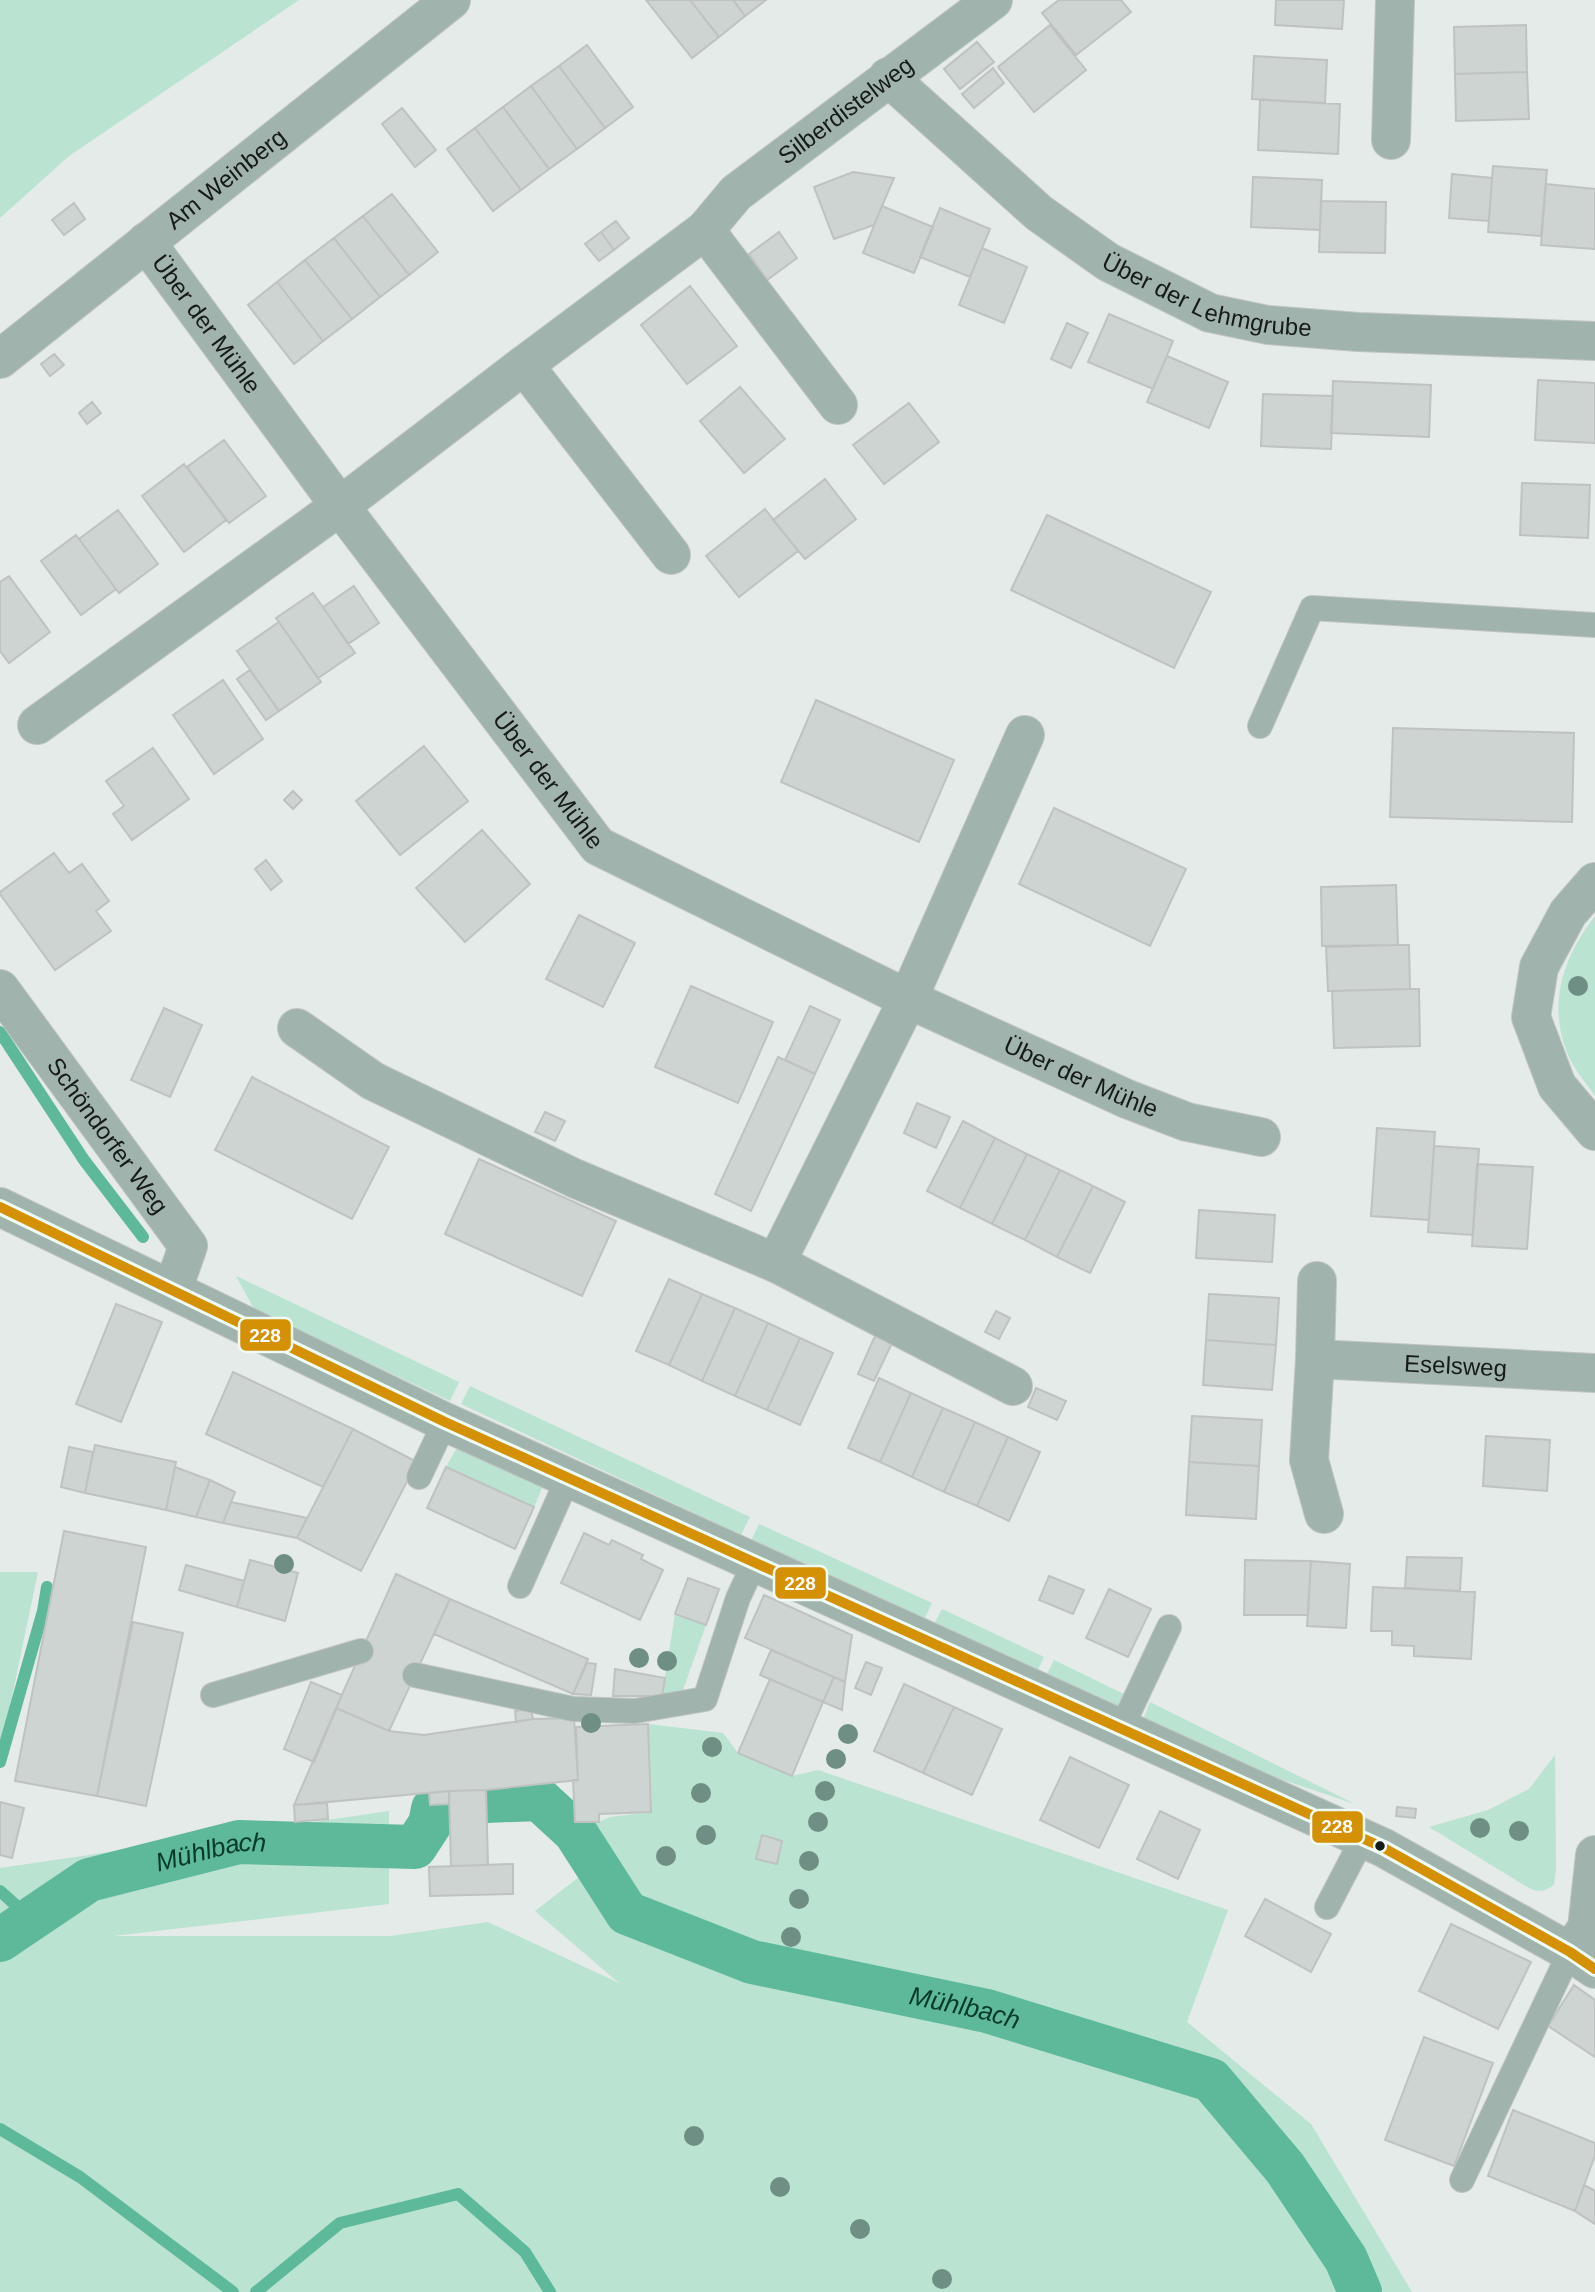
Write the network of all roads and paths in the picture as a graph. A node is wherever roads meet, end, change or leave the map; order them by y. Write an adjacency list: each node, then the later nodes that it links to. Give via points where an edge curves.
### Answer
1 (451, 0): 7 (street, Am Weinberg)
2 (993, 0): 4 (street, Silberdistelweg)
3 (1395, 0): 5 (street)
4 (888, 77): 6 (street, Silberdistelweg, via 736,193); 8 (street, Über der Lehmgrube, via 1039,213 1108,262 1210,313 1281,326 1358,332)
5 (1391, 140)
6 (705, 230): 10 (street, Silberdistelweg); 11 (street)
7 (146, 242): 9 (street, Am Weinberg); 12 (street, Über der Mühle)
8 (1595, 341)
9 (0, 359)
10 (524, 365): 12 (street, Silberdistelweg); 13 (street)
11 (838, 405)
12 (340, 506): 15 (street); 20 (street, Über der Mühle, via 598,846)
13 (671, 555)
14 (1595, 625): 16 (lane, via 1312,608)
15 (37, 724)
16 (1261, 726)
17 (1025, 735): 20 (street)
18 (1595, 882): 22 (street, via 1568,913 1539,967 1531,1017 1557,1086)
19 (0, 989): 27 (street, Schöndorfer Weg, via 188,1246)
20 (908, 999): 23 (street, Über der Mühle, via 1127,1099 1187,1122); 25 (street)
21 (297, 1028): 25 (street, via 373,1081 574,1178)
22 (1595, 1131)
23 (1261, 1137)
24 (0, 1207): 27 (street)
25 (776, 1263): 30 (street)
26 (1317, 1281): 28 (street)
27 (173, 1289): 31 (street)
28 (1315, 1359): 29 (street, Eselsweg); 34 (street, via 1309,1460)
29 (1595, 1373)
30 (1013, 1385)
31 (445, 1422): 32 (lane); 33 (street)
32 (419, 1477)
33 (568, 1478): 35 (street); 36 (lane)
34 (1324, 1514)
35 (754, 1564): 39 (lane, via 705,1699 635,1711 573,1709); 41 (street)
36 (520, 1586)
37 (1169, 1627): 41 (lane)
38 (362, 1651): 40 (lane)
39 (415, 1675)
40 (213, 1695)
41 (1121, 1729): 42 (street)
42 (1363, 1839): 44 (lane); 45 (street)
43 (1595, 1855): 45 (street)
44 (1327, 1907)
45 (1582, 1960): 46 (lane)
46 (1462, 2180)

